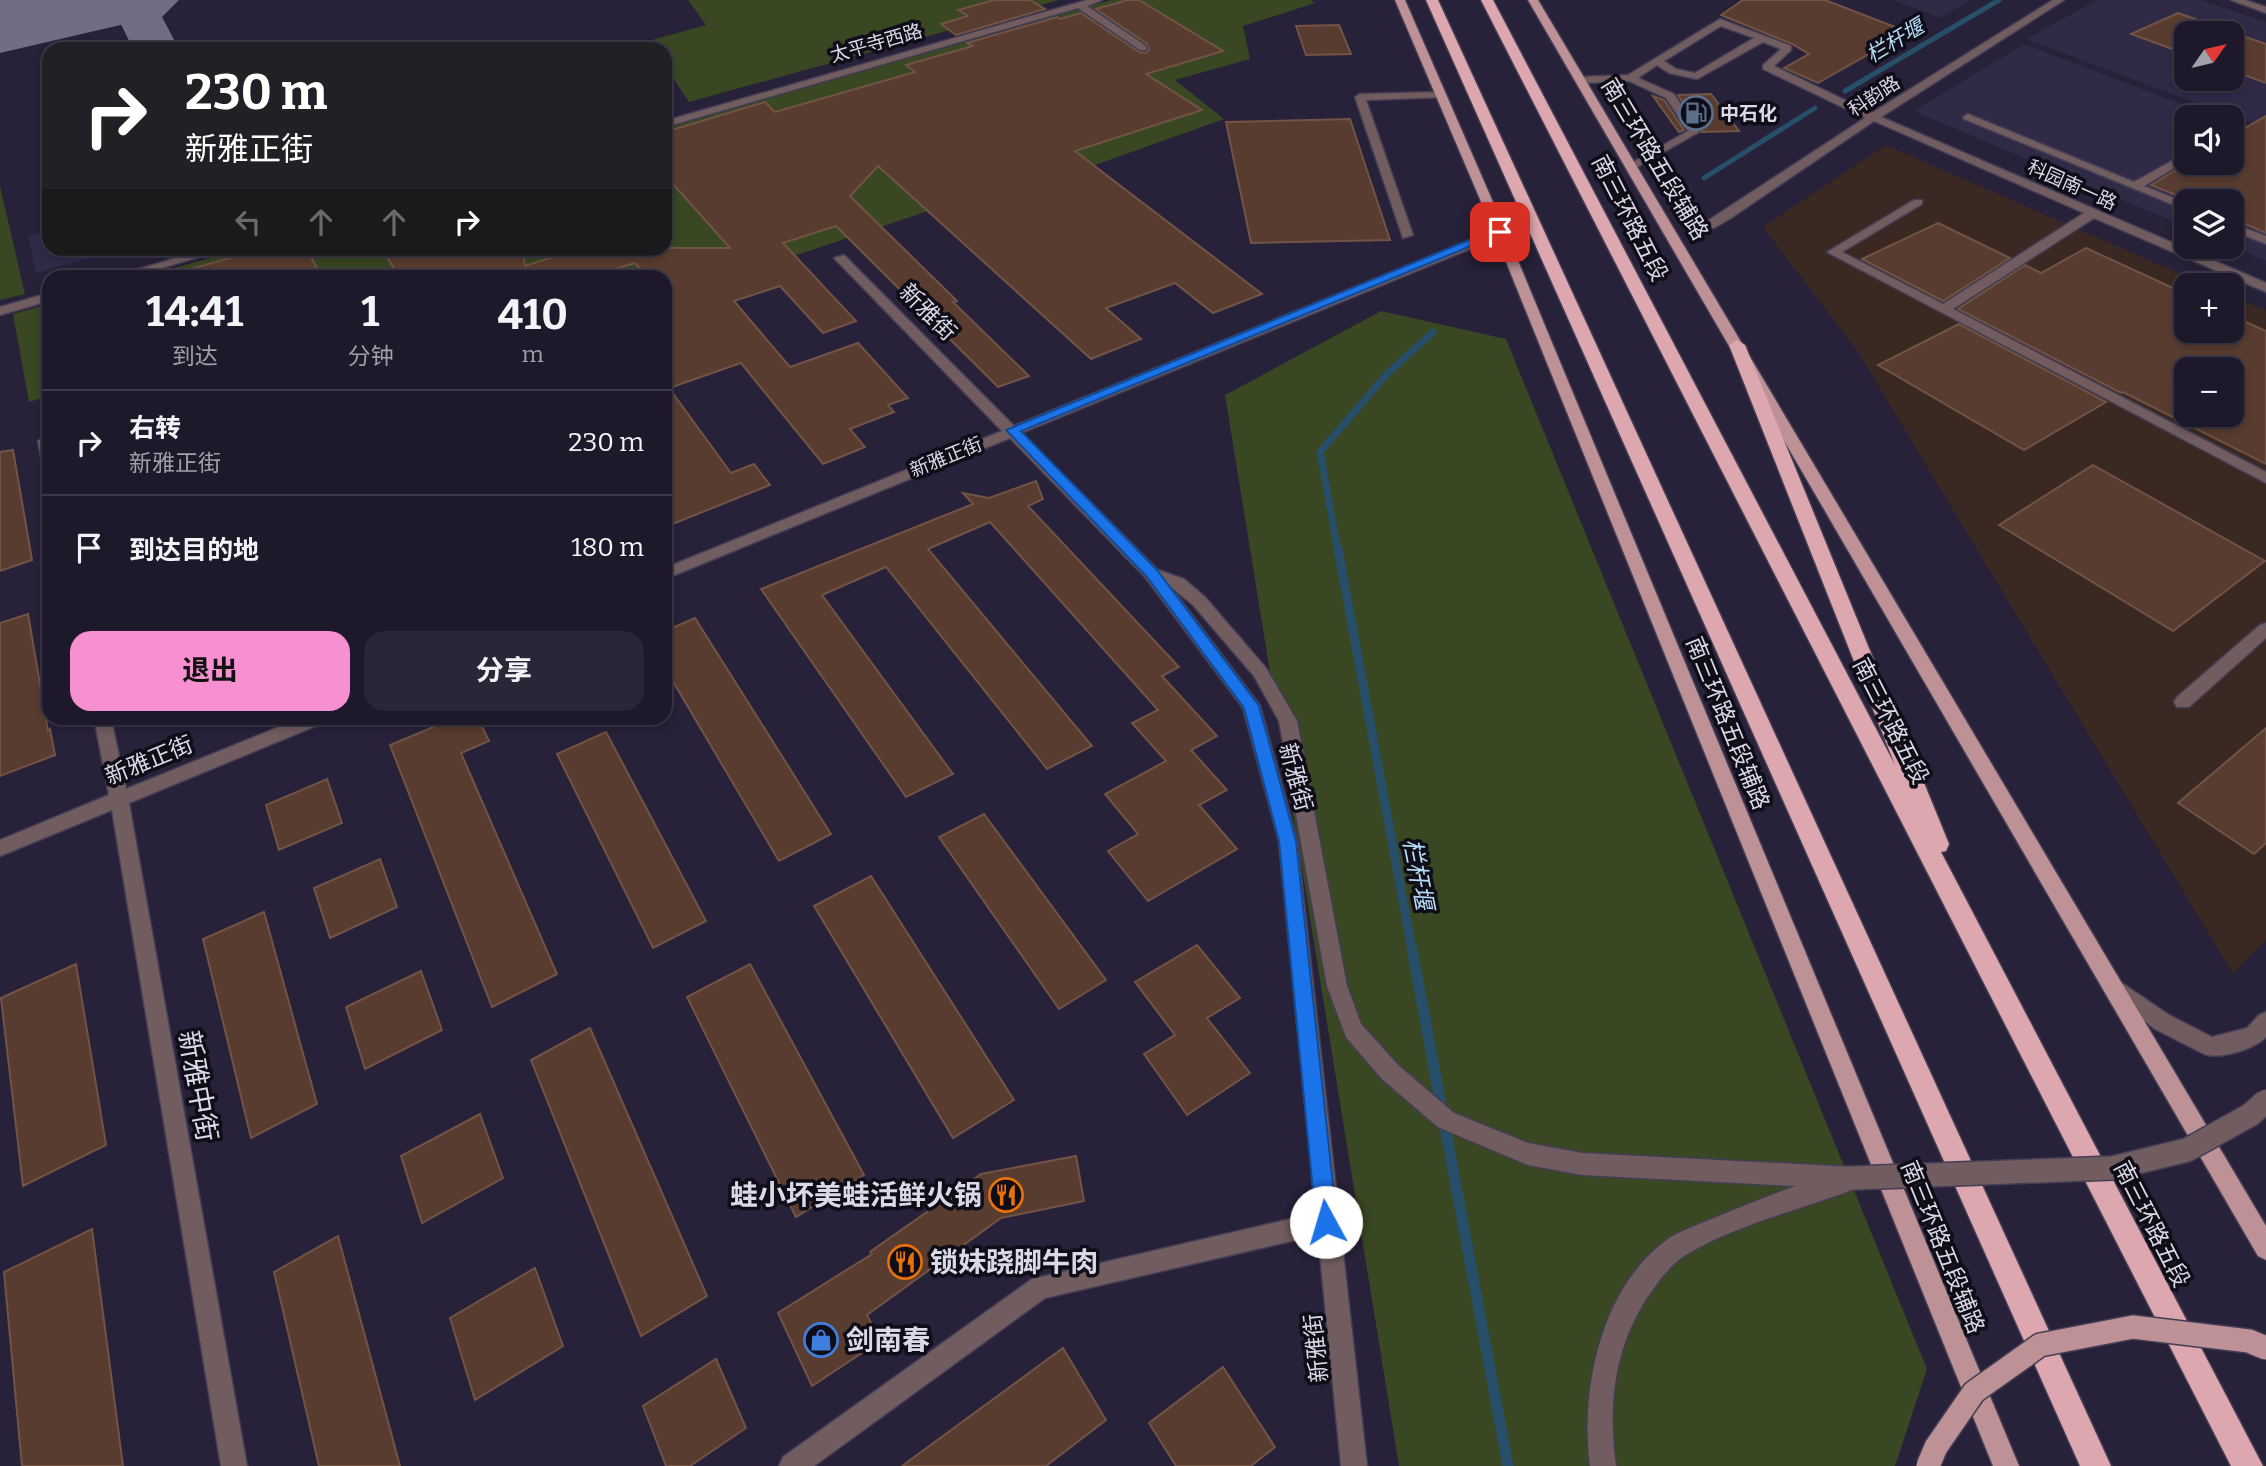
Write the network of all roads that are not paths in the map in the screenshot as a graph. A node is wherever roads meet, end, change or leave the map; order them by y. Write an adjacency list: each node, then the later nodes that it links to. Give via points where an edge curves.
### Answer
1 (1097, 0): 10 (street, 太平寺西路)
2 (1400, 0): 17 (main road, 南三环路五段辅路)
3 (1432, 0): 64 (highway)
4 (1487, 0): 50 (highway, 南三环路五段)
5 (1533, 0): 16 (main road, 南三环路五段辅路)
6 (2059, 0): 18 (street, 科韵路)
7 (2236, 0): 11 (street)
8 (2260, 0): 9 (street)
9 (2266, 2)
10 (1079, 5): 13 (street); 20 (street, 太平寺西路)
11 (2266, 10)
12 (1762, 38): 14 (street, via 1697,76 1673,71); 14 (street, via 1720,22); 18 (street, 科园南一路, via 1788,48 1767,66)
13 (1143, 48)
14 (1657, 61): 15 (street)
15 (1630, 78): 16 (street); 22 (street, via 1670,96 1694,132)
16 (1580, 80): 22 (main road, 南三环路五段辅路)
17 (1442, 95): 29 (main road, 南三环路五段辅路); 30 (street, via 1360,97)
18 (1868, 115): 26 (street, 科园南一路); 27 (street, 科韵路)
19 (1968, 117): 23 (street)
20 (672, 122)
21 (2174, 163): 23 (street)
22 (1632, 167): 39 (main road, 南三环路五段辅路)
23 (2136, 187): 25 (street)
24 (1918, 202): 37 (street, via 1833,252)
25 (2174, 202)
26 (2093, 213): 35 (street, 科园南一路); 37 (street)
27 (1710, 225)
28 (2244, 231): 31 (street)
29 (1500, 232): 40 (street, 新雅正街); 63 (main road, 南三环路五段辅路)
30 (1407, 235)
31 (2266, 240)
32 (194, 256): 34 (street)
33 (840, 258): 40 (street, 新雅街)
34 (144, 270)
35 (2266, 288)
36 (42, 299): 38 (street)
37 (1942, 310): 41 (street)
38 (0, 311)
39 (1737, 345): 50 (highway); 51 (main road, 南三环路五段辅路)
40 (1012, 430): 42 (street, 新雅正街); 43 (street, 新雅街)
41 (2266, 478)
42 (672, 571)
43 (1152, 574): 54 (street, via 1178,583 1199,601 1260,672 1289,721 1337,986 1353,1030 1390,1072 1446,1120 1528,1154 1581,1164); 55 (street, 新雅街, via 1251,706 1288,841)
44 (2266, 629): 45 (street)
45 (2183, 702)
46 (103, 725): 48 (street, 新雅中街)
47 (300, 725): 48 (street, 新雅正街)
48 (119, 800): 49 (street, 新雅正街); 58 (street, 新雅中街)
49 (0, 848)
50 (1986, 962): 65 (highway, 南三环路五段)
51 (2111, 985): 52 (street, via 2162,1022 2211,1046 2253,1036); 56 (main road, 南三环路五段辅路)
52 (2266, 1022)
53 (2266, 1101): 54 (street, bridge, via 2187,1150 2113,1168)
54 (1854, 1178): 61 (street, via 1749,1213 1676,1247 1643,1280 1610,1343 1600,1401)
55 (1326, 1222): 59 (street, via 1040,1287); 60 (street, 新雅街)
56 (2266, 1248)
57 (2266, 1348): 62 (main road, bridge, via 2249,1341 2133,1327 2040,1345 1974,1392)
58 (234, 1466)
59 (792, 1466)
60 (1354, 1466)
61 (1603, 1466)
62 (1928, 1466)
63 (2006, 1466)
64 (2096, 1466)
65 (2248, 1466)

